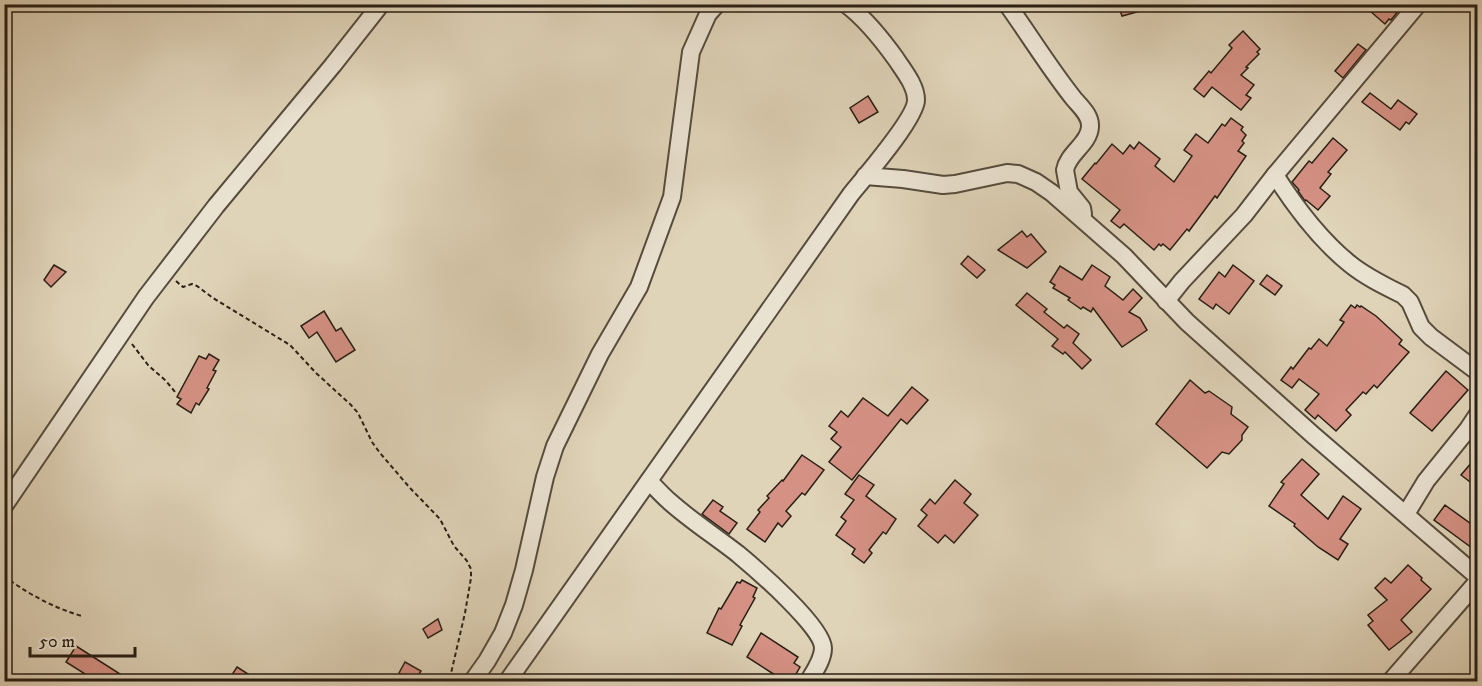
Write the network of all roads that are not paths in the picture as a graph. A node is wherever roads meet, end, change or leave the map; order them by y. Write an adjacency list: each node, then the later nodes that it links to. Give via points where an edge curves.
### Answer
1 (381, 4): 13 (street, via 146,297)
2 (717, 4): 16 (street, via 708,14 691,52 672,197 639,287 600,354 555,446 514,605 503,633)
3 (846, 4): 7 (street, via 883,40 906,75 916,100 912,114)
4 (1008, 4): 8 (street, via 1090,122 1088,135 1065,166 1067,189 1082,208)
5 (1418, 4): 6 (street)
6 (1275, 175): 9 (street); 10 (street, via 1305,220 1329,245 1352,265 1403,295 1421,327)
7 (865, 176): 8 (street, via 943,185 1018,174 1052,193); 12 (street)
8 (1083, 221): 9 (street, via 1124,256)
9 (1166, 301): 14 (street)
10 (1478, 372)
11 (1478, 414): 14 (street, via 1426,481)
12 (649, 481): 17 (street); 18 (street, via 668,501 739,555 810,623 824,649)
13 (4, 506)
14 (1406, 514): 15 (street)
15 (1478, 579): 19 (street)
16 (472, 681)
17 (507, 681)
18 (808, 681)
19 (1390, 681)

